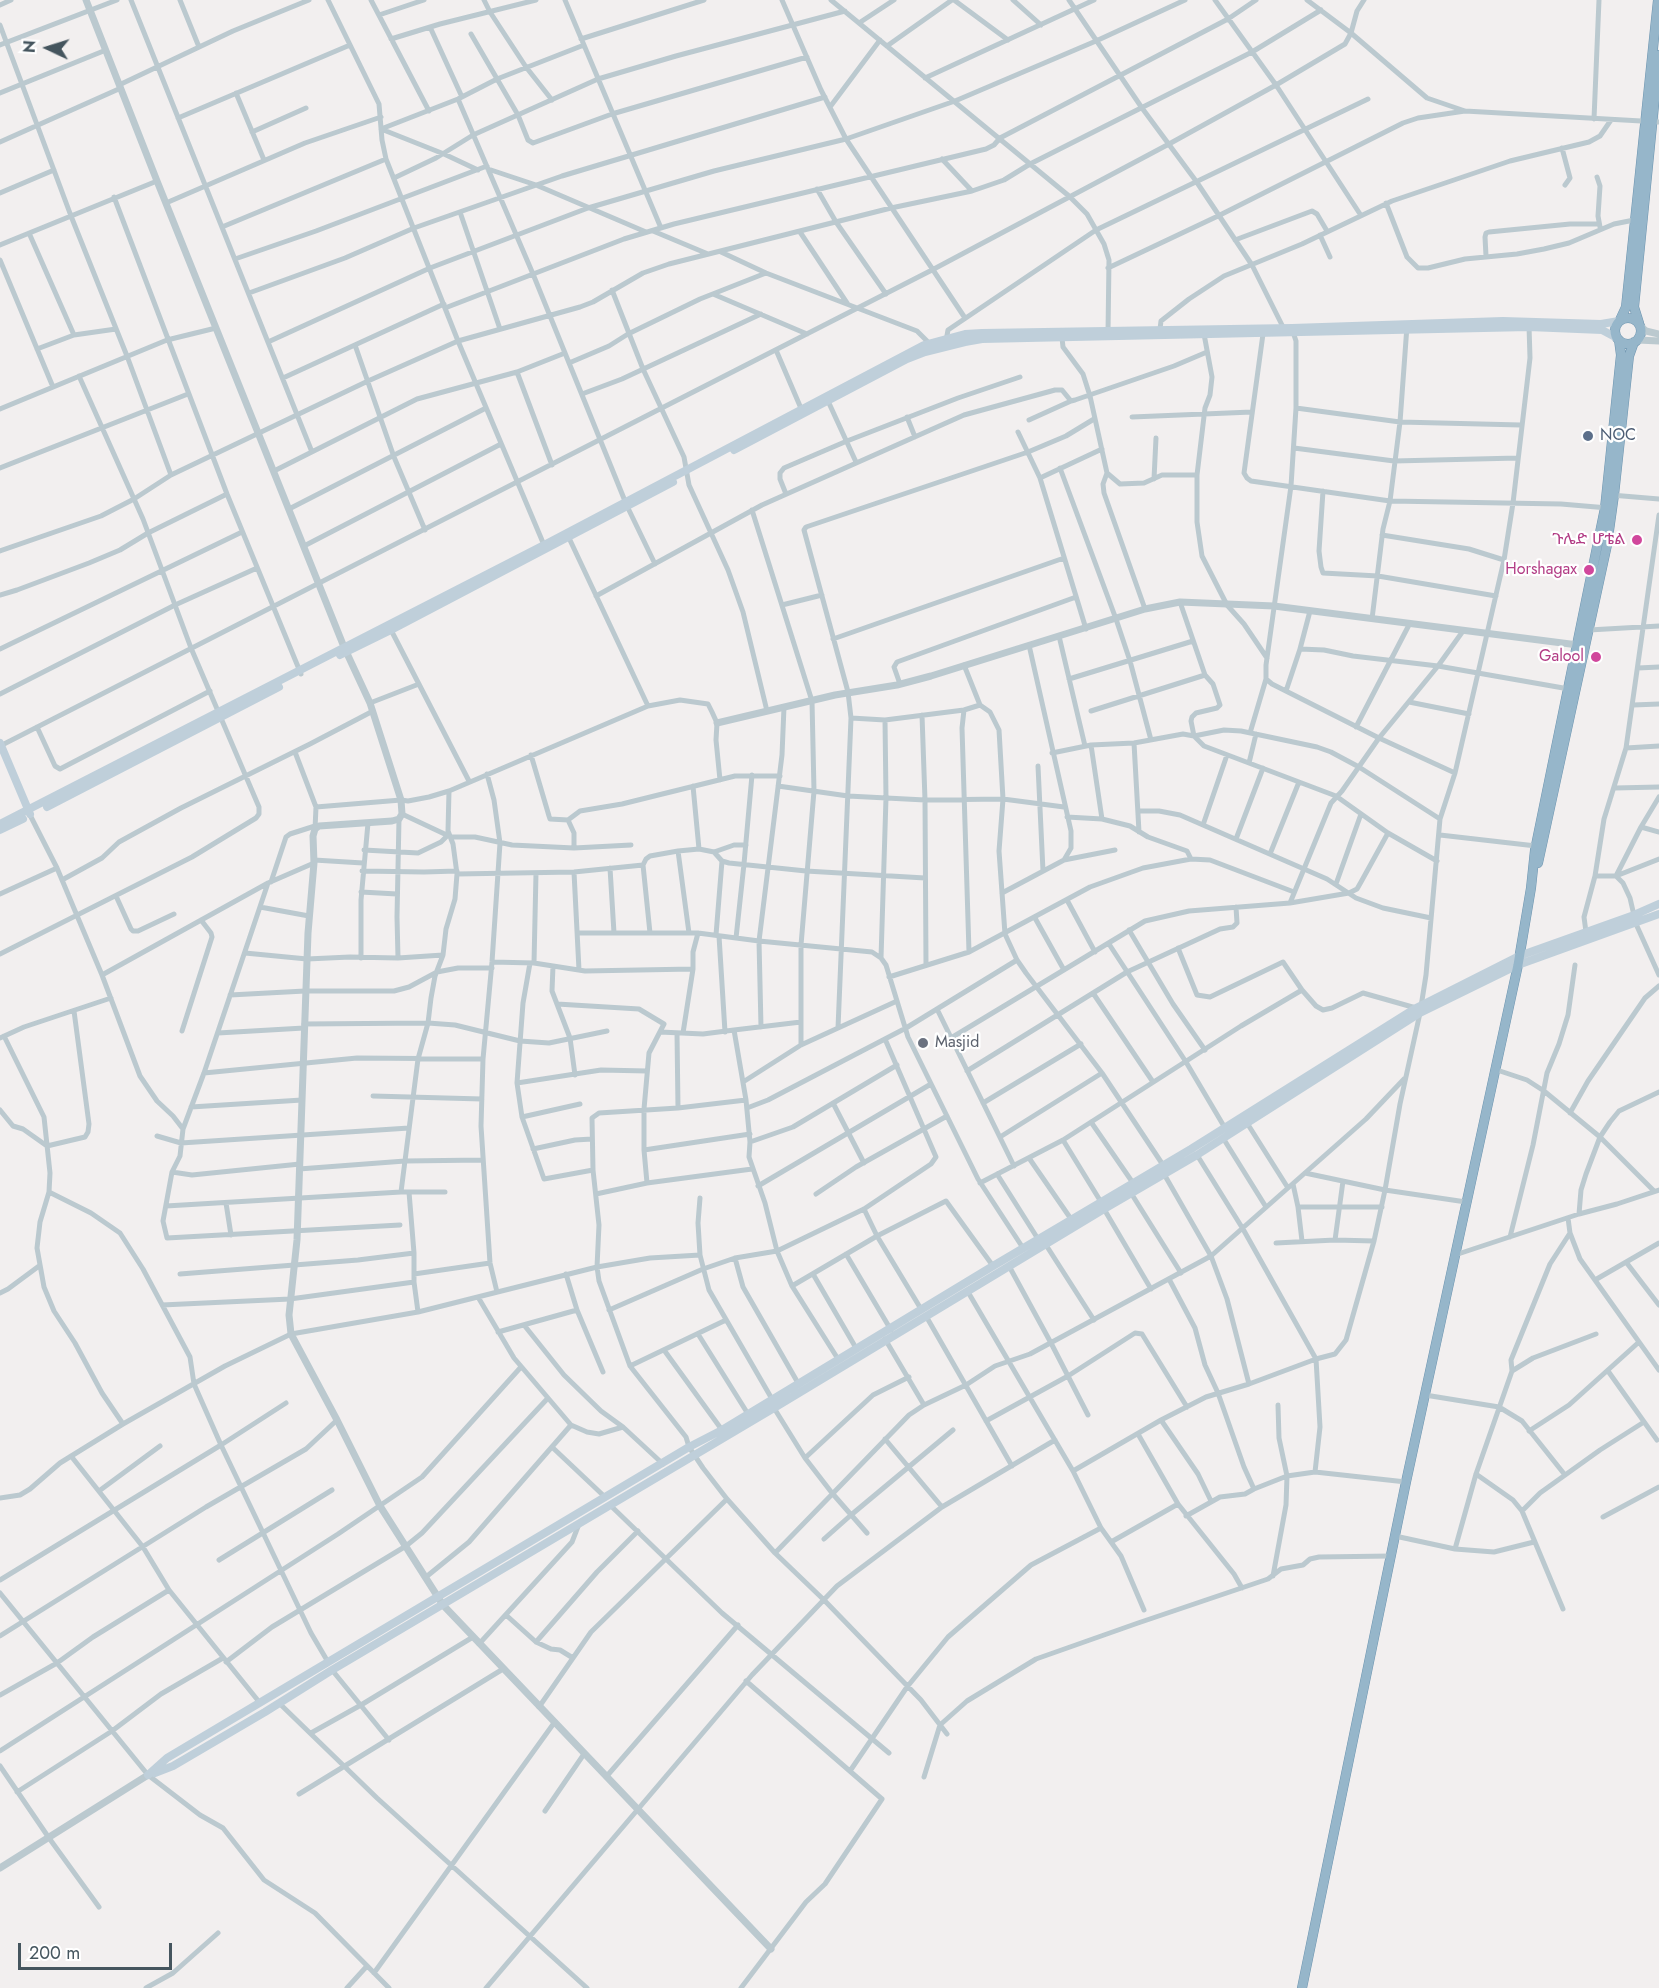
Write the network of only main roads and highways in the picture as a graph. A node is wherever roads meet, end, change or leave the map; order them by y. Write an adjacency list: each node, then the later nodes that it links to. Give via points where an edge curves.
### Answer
1 (1658, 0): 3 (highway)
2 (1659, 55): 3 (highway)
3 (1652, 122): 4 (highway, via 1634,220 1626,307); 6 (highway, via 1634,307)
4 (1620, 320): 5 (main road, via 1601,324); 6 (highway, via 1632,318); 9 (highway, via 1615,329)
5 (1529, 324): 7 (main road); 9 (main road, via 1602,330)
6 (1640, 325): 10 (highway)
7 (1288, 331): 8 (main road, via 1160,329); 8 (main road)
8 (1108, 333): 11 (main road); 11 (main road, via 982,333)
9 (1618, 339): 10 (highway, via 1626,344); 14 (highway, via 1621,355)
10 (1636, 341): 14 (highway, via 1629,356)
11 (946, 342): 12 (main road)
12 (931, 346): 13 (main road); 13 (main road, via 905,354)
13 (802, 412): 15 (main road)
14 (1610, 494): 16 (highway)
15 (626, 504): 17 (main road); 17 (main road, via 391,630)
16 (1609, 508): 22 (highway, via 1536,846); 22 (highway, via 1589,630)
17 (345, 649): 19 (main road)
18 (0, 745): 19 (main road)
19 (29, 813): 20 (main road); 21 (main road)
20 (0, 825)
21 (0, 830)
22 (1531, 888): 25 (highway)
23 (1659, 904): 25 (main road)
24 (1659, 914): 25 (main road)
25 (1518, 960): 26 (main road); 31 (highway)
26 (1419, 1009): 27 (main road); 27 (main road, via 1197,1155)
27 (1102, 1205): 28 (main road, via 1071,1219); 28 (main road, via 1046,1245 968,1292)
28 (924, 1312): 29 (main road)
29 (884, 1337): 30 (main road, via 695,1455); 30 (main road, via 856,1348 689,1447)
30 (607, 1501): 30 (main road, via 579,1523 444,1605 173,1766 148,1775 167,1758)
31 (1302, 1988)

